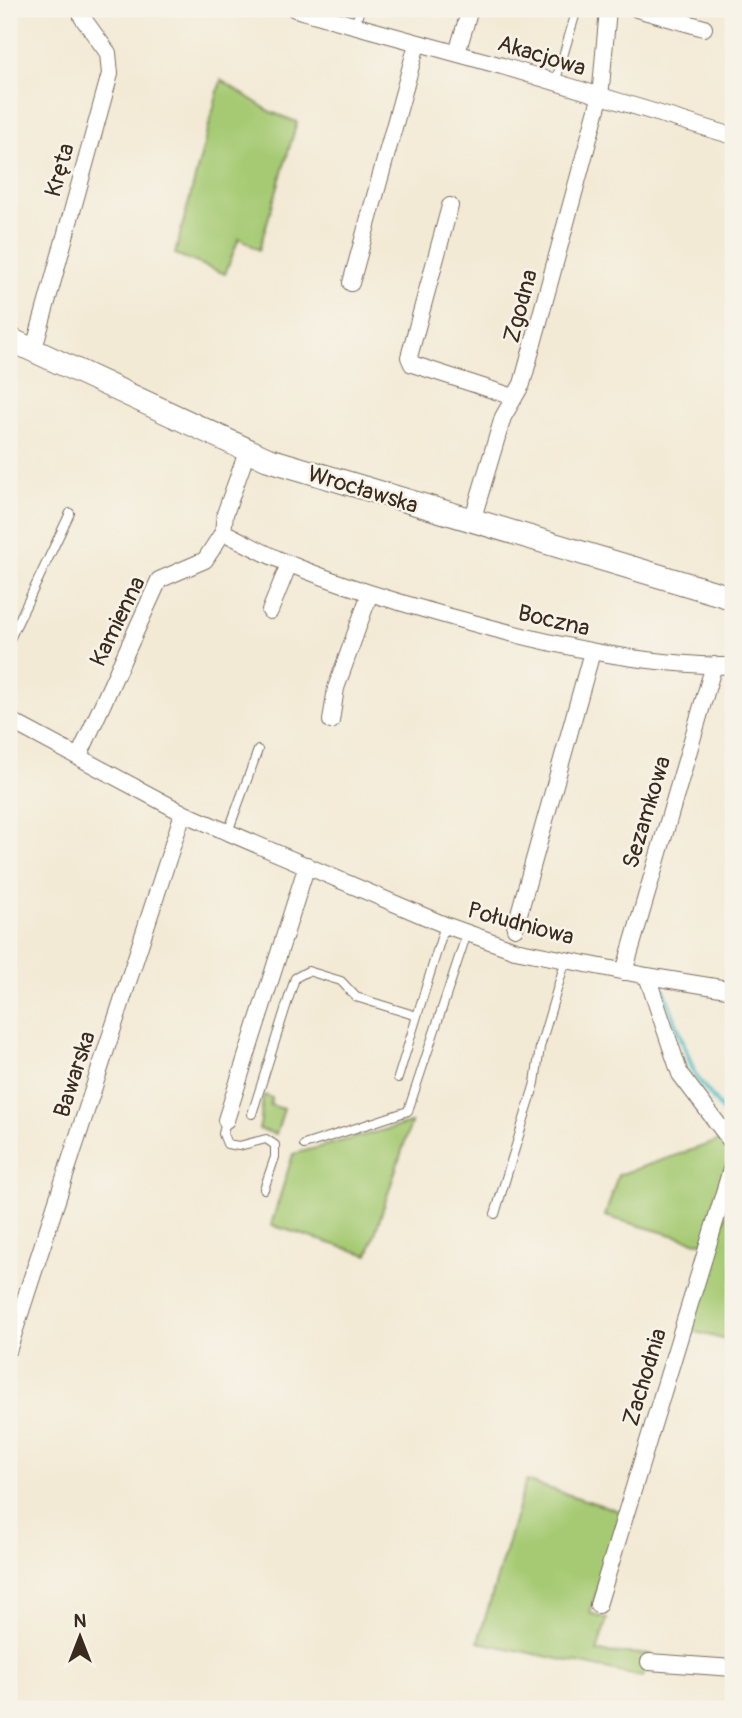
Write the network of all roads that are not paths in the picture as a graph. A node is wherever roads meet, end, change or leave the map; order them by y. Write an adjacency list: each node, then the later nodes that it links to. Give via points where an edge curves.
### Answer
1 (83, 9): 18 (street, Kręta, via 82,17 108,53 110,74)
2 (295, 9): 8 (street, Akacjowa)
3 (360, 9): 8 (lane)
4 (470, 9): 11 (street)
5 (577, 9): 12 (lane)
6 (608, 9): 13 (street, Zgodna)
7 (637, 9): 9 (street)
8 (355, 26): 10 (street, Akacjowa)
9 (704, 29)
10 (417, 44): 11 (street, Akacjowa); 16 (street)
11 (457, 53): 12 (street, Akacjowa)
12 (555, 83): 13 (street, Akacjowa)
13 (600, 97): 14 (street, Akacjowa); 19 (street, Zgodna, via 522,384)
14 (733, 136)
15 (450, 206): 19 (street, via 409,357 412,364)
16 (351, 283)
17 (9, 339): 18 (street, Wrocławska)
18 (31, 350): 20 (street, Wrocławska)
19 (514, 397): 22 (street, Zgodna, via 503,418)
20 (247, 452): 22 (street, Wrocławska); 23 (street)
21 (70, 513): 28 (lane)
22 (472, 521): 26 (street, Wrocławska)
23 (223, 532): 24 (street, Boczna); 35 (street, Kamienna, via 205,560 159,580)
24 (289, 564): 25 (street, Boczna); 27 (street)
25 (370, 593): 29 (street, Boczna, via 514,635); 33 (street, via 336,688)
26 (733, 598)
27 (270, 611)
28 (9, 641)
29 (592, 652): 30 (street, Boczna); 40 (street)
30 (714, 665): 31 (street, Boczna); 43 (street, Sezamkowa)
31 (733, 666)
32 (9, 720): 35 (street, Południowa)
33 (331, 721)
34 (258, 750): 37 (lane)
35 (79, 756): 36 (street, Południowa)
36 (183, 813): 37 (street, Południowa); 55 (street, Bawarska)
37 (228, 832): 38 (street, Południowa)
38 (307, 865): 39 (street, Południowa); 49 (street)
39 (445, 925): 41 (street, Południowa); 46 (lane)
40 (515, 928)
41 (467, 933): 42 (street, Południowa, via 515,950); 51 (lane, via 408,1111)
42 (566, 959): 43 (street, Południowa); 54 (lane)
43 (624, 972): 44 (street, Południowa)
44 (646, 976): 45 (street, Południowa); 50 (street, via 680,1074)
45 (733, 990)
46 (417, 1016): 47 (lane); 48 (lane, via 356,997 341,981 308,971 300,974)
47 (398, 1079)
48 (252, 1114)
49 (226, 1120): 53 (lane, via 223,1134 227,1144 239,1146 266,1139 275,1145)
50 (733, 1144)
51 (304, 1145)
52 (733, 1163): 56 (street, Zachodnia)
53 (264, 1189)
54 (495, 1214)
55 (9, 1348)
56 (598, 1605)
57 (649, 1662): 58 (street)
58 (733, 1668)

